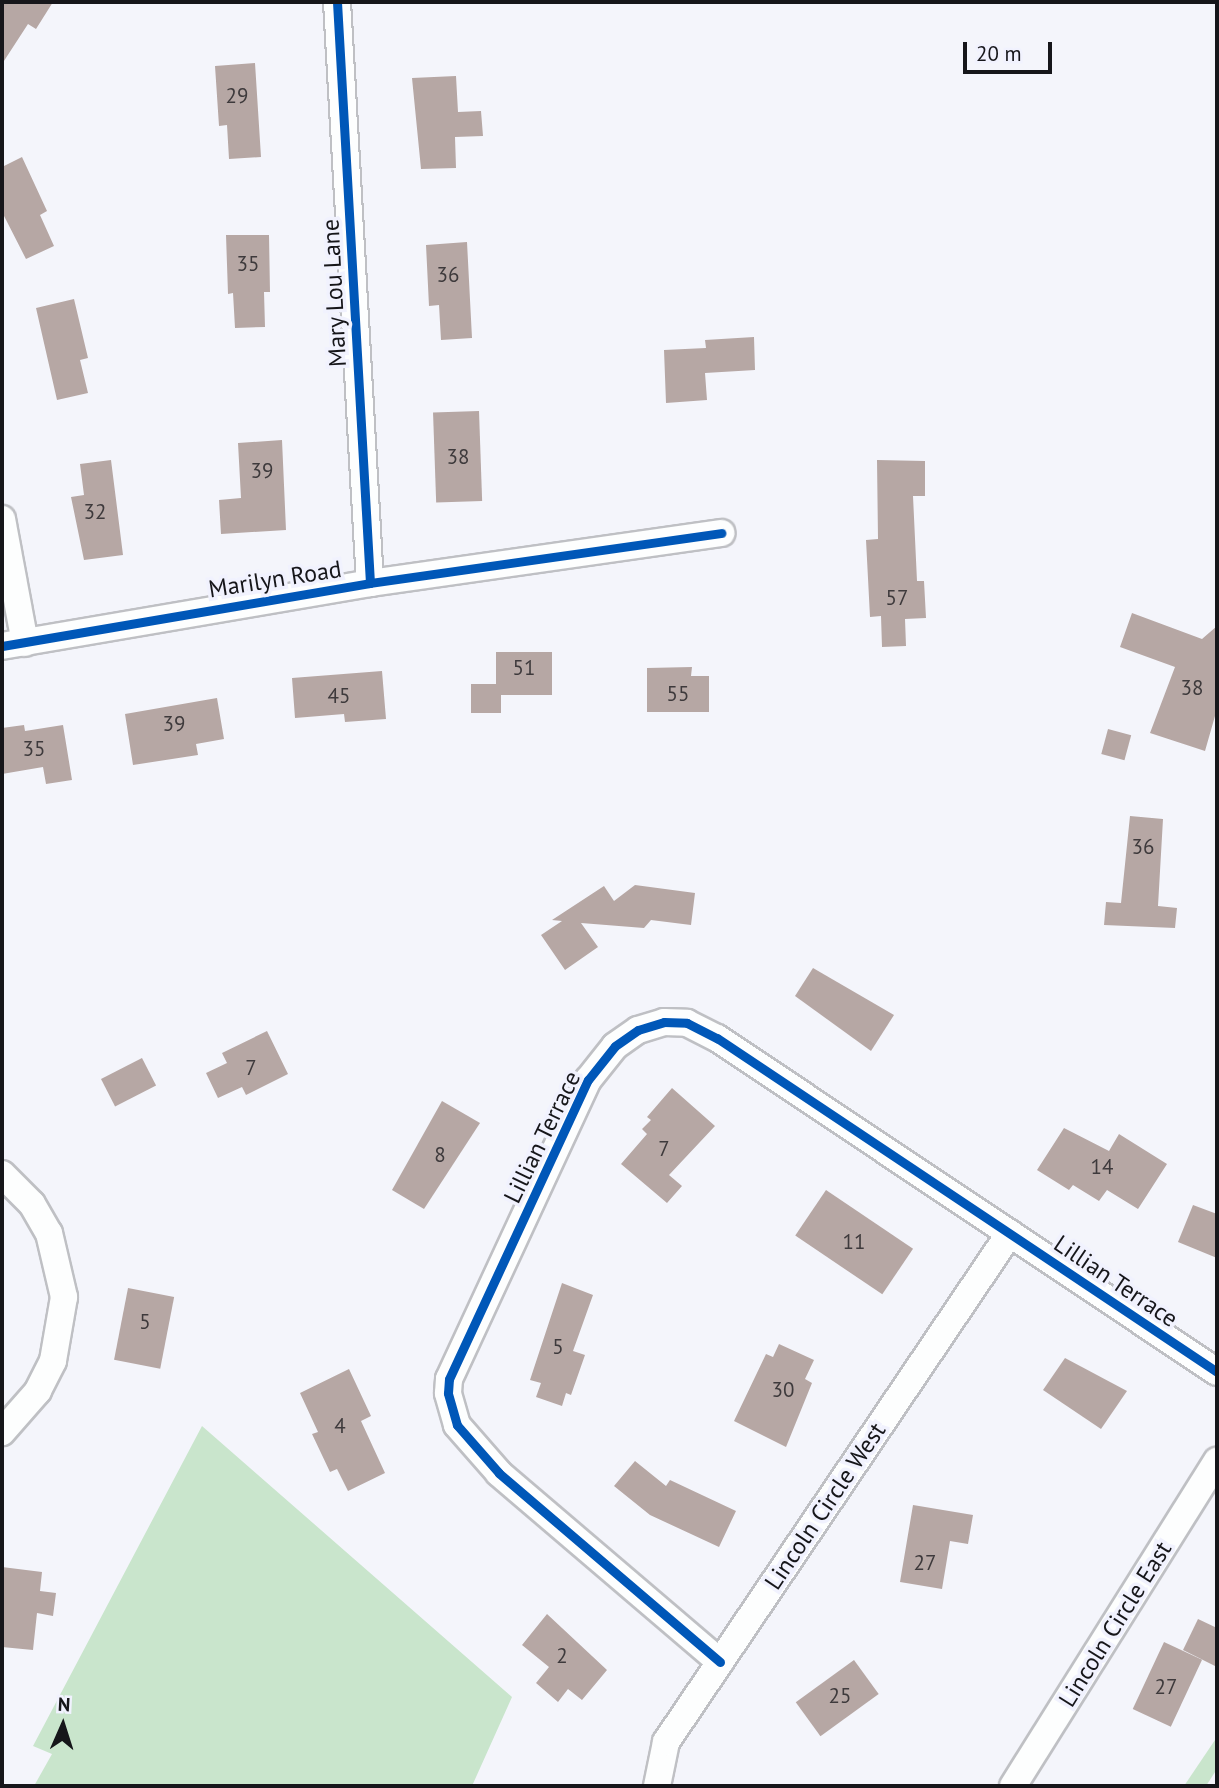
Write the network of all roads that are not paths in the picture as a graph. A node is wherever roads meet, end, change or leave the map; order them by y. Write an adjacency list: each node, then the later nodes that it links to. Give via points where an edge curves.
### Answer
1 (337, 2): 4 (street, Mary Lou Lane)
2 (2, 519): 5 (street)
3 (721, 533): 4 (street, Marilyn Road)
4 (370, 583): 5 (street, Marilyn Road)
5 (13, 644)
6 (2, 1174): 9 (street, via 32,1205 49,1233 64,1297 53,1361 38,1391)
7 (1010, 1233): 8 (street, Lillian Terrace); 11 (street, Lincoln Circle West); 11 (street, Lillian Terrace, via 717,1038 687,1023 664,1022 638,1030 615,1046 588,1080 449,1379 448,1392 457,1425 499,1473)
8 (1217, 1371)
9 (2, 1432)
10 (1217, 1461): 13 (street, Lincoln Circle East)
11 (720, 1662): 12 (street, Lincoln Circle West, via 666,1742)
12 (657, 1786)
13 (1013, 1786)

